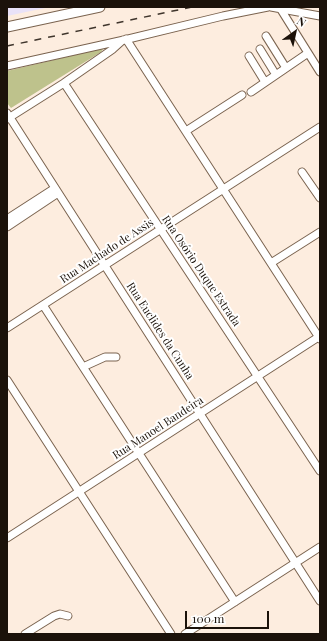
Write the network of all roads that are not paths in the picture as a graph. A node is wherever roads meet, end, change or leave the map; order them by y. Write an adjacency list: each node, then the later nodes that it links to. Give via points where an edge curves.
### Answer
1 (100, 7): 5 (main road)
2 (269, 7): 3 (street); 7 (street)
3 (280, 8): 4 (street); 9 (street)
4 (320, 16)
5 (7, 27)
6 (266, 36): 12 (street)
7 (125, 40): 11 (street); 16 (street); 21 (street)
8 (260, 49): 14 (street)
9 (308, 53): 12 (street); 13 (street)
10 (249, 56): 15 (street)
11 (7, 66)
12 (286, 68): 14 (street)
13 (320, 72)
14 (276, 75): 15 (street)
15 (265, 82): 17 (street)
16 (64, 83): 19 (street); 28 (street, Rua Osório Duque Estrada)
17 (251, 92)
18 (242, 95): 21 (street)
19 (8, 117): 24 (street, Rua Euclides da Cunha)
20 (320, 127): 23 (street, Rua Machado de Assis)
21 (186, 132): 23 (street)
22 (302, 172): 25 (street)
23 (223, 189): 28 (street, Rua Machado de Assis); 30 (street)
24 (57, 191): 26 (street); 27 (street); 31 (street, Rua Euclides da Cunha)
25 (320, 198)
26 (7, 219)
27 (7, 227)
28 (161, 230): 31 (street, Rua Machado de Assis); 37 (street, Rua Osório Duque Estrada)
29 (320, 232): 30 (street)
30 (271, 263): 34 (street)
31 (105, 266): 32 (street, Rua Machado de Assis); 39 (street, Rua Euclides da Cunha)
32 (43, 305): 33 (street, Rua Machado de Assis); 36 (street)
33 (7, 328)
34 (319, 337): 37 (street, Rua Manoel Bandeira)
35 (116, 357): 36 (street, via 105,356)
36 (83, 367): 40 (street)
37 (258, 376): 39 (street, Rua Manoel Bandeira); 41 (street, Rua Osório Duque Estrada)
38 (7, 380): 42 (street)
39 (200, 414): 40 (street, Rua Manoel Bandeira); 45 (street, Rua Euclides da Cunha)
40 (138, 453): 42 (street, Rua Manoel Bandeira); 47 (street)
41 (320, 471)
42 (80, 491): 43 (street, Rua Manoel Bandeira); 50 (street)
43 (7, 538)
44 (320, 547): 45 (street)
45 (296, 563): 46 (street, Rua Euclides da Cunha); 47 (street)
46 (320, 601)
47 (235, 602): 51 (street)
48 (68, 616): 49 (street, via 54,616)
49 (25, 634)
50 (171, 634)
51 (185, 634)

